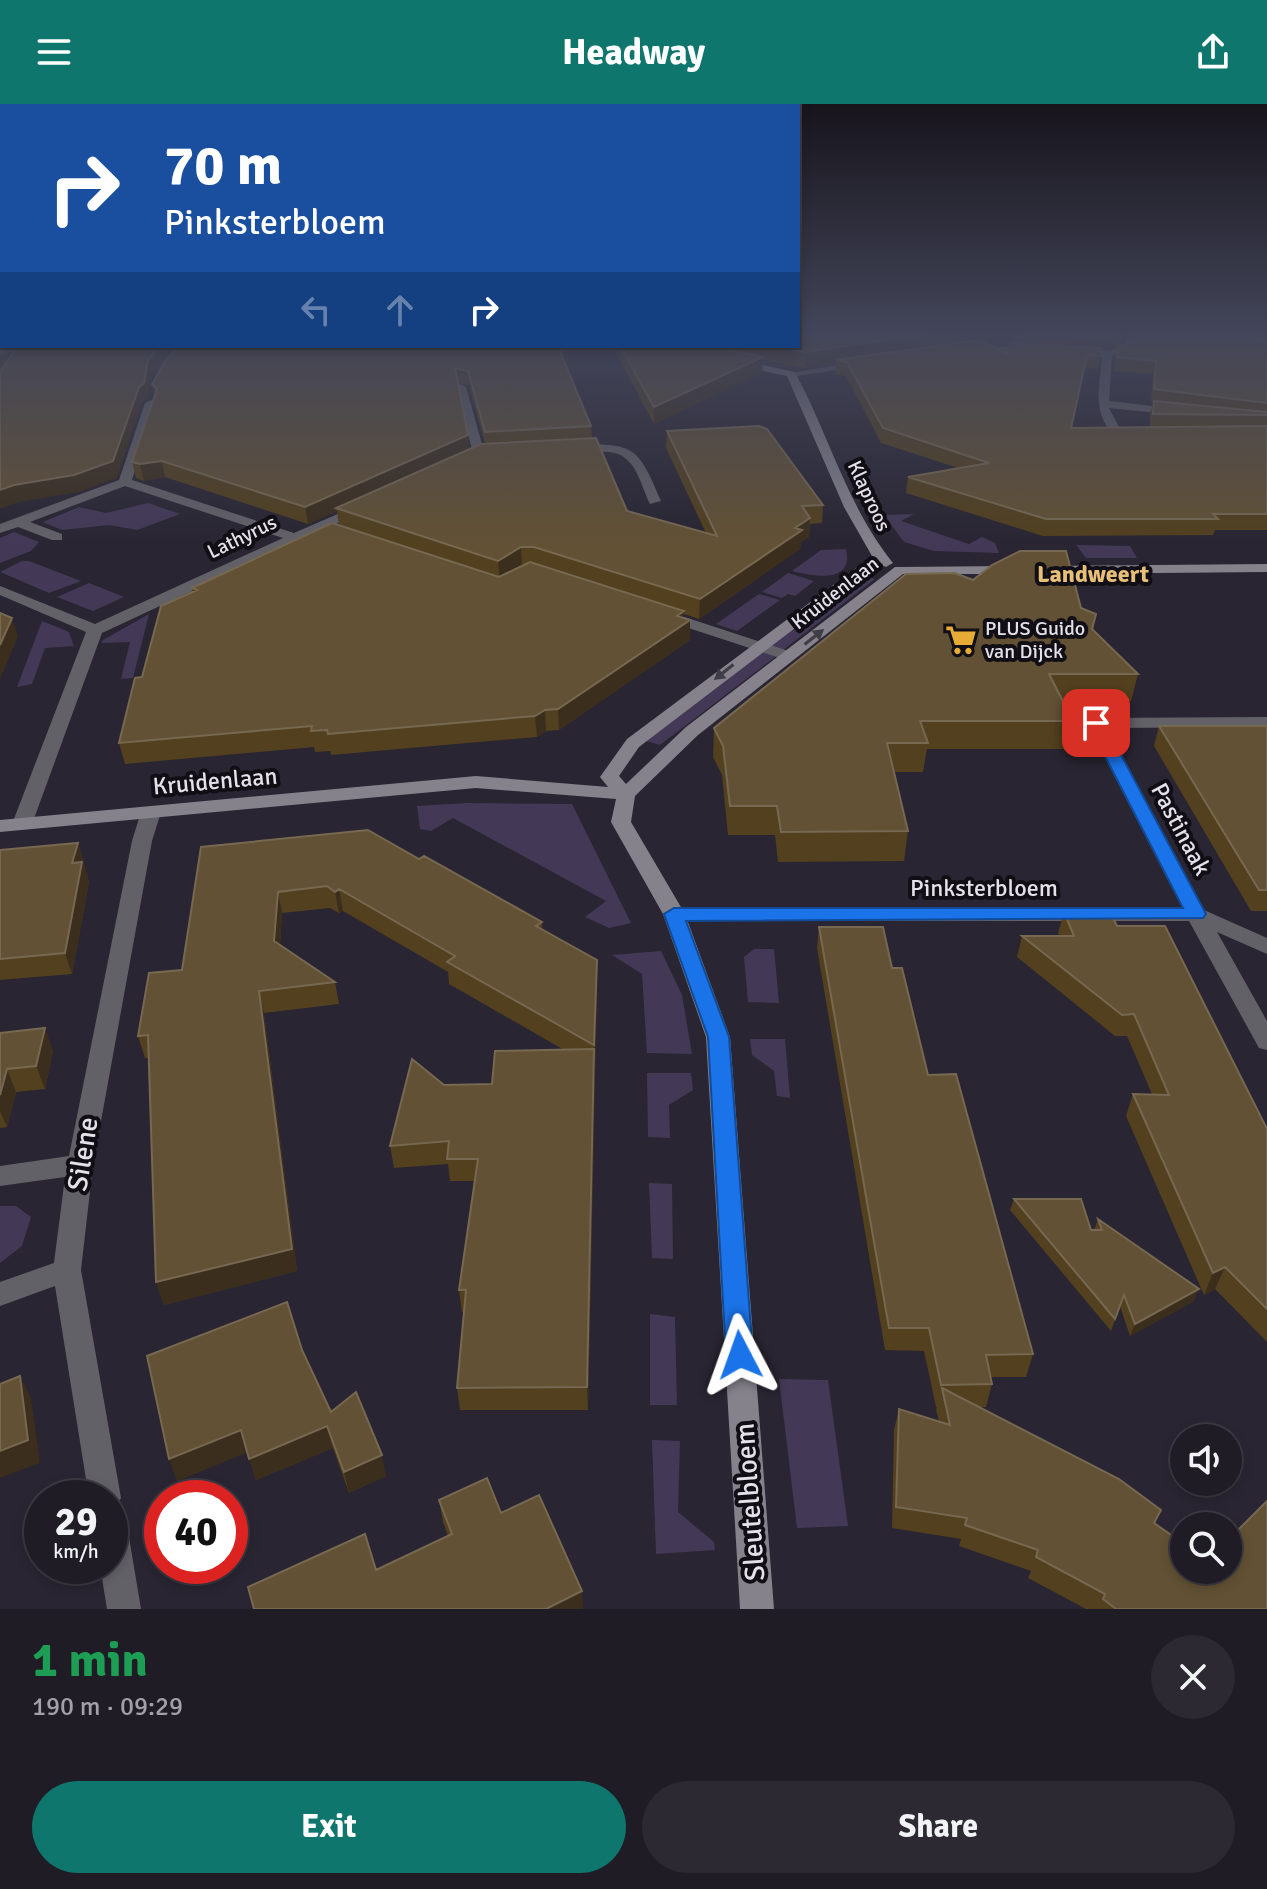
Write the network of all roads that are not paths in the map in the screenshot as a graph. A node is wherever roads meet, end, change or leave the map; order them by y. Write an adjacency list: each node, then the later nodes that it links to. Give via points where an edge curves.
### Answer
1 (151, 404): 10 (street)
2 (467, 404): 9 (street, via 485,455)
3 (805, 404): 19 (street, Klaproos)
4 (1101, 404): 7 (street, via 1106,423 1118,434)
5 (1103, 404): 6 (street)
6 (1191, 413)
7 (1148, 434)
8 (556, 450): 11 (street, via 630,451)
9 (452, 468)
10 (125, 482): 13 (street); 18 (street, Lathyrus)
11 (655, 501)
12 (369, 506): 14 (street)
13 (18, 522): 15 (street); 16 (street)
14 (319, 528): 17 (street); 18 (street)
15 (0, 529)
16 (57, 537)
17 (345, 537)
18 (295, 538): 24 (street, Lathyrus)
19 (877, 559): 21 (street, Klaproos); 25 (street, Kruidenlaan)
20 (1267, 568): 21 (street, Kruidenlaan)
21 (900, 570): 26 (street, Kruidenlaan, one-way to 21)
22 (0, 590): 24 (street)
23 (650, 611): 25 (street)
24 (95, 630): 30 (street)
25 (759, 646): 26 (street); 28 (street, Kruidenlaan, one-way to 28, via 633,743 609,777)
26 (789, 656): 28 (street, Kruidenlaan, via 692,731)
27 (1267, 722): 33 (street, Pastinaak, via 1096,723)
28 (626, 794): 29 (street, Kruidenlaan, via 476,782); 32 (street, Sleutelbloem, via 621,822)
29 (151, 812): 30 (street, Kruidenlaan); 36 (street, Silene)
30 (22, 824): 31 (street, Kruidenlaan)
31 (0, 826)
32 (674, 914): 33 (street, Pinksterbloem); 43 (street, Sleutelbloem, via 718,1037)
33 (1196, 914): 34 (street, Pastinaak); 35 (street)
34 (1267, 947)
35 (1267, 1042)
36 (80, 1165): 37 (street); 38 (street, Silene)
37 (0, 1176)
38 (67, 1270): 39 (street); 40 (street, Silene)
39 (0, 1294)
40 (102, 1480)
41 (120, 1584): 42 (street)
42 (124, 1609)
43 (757, 1609)

